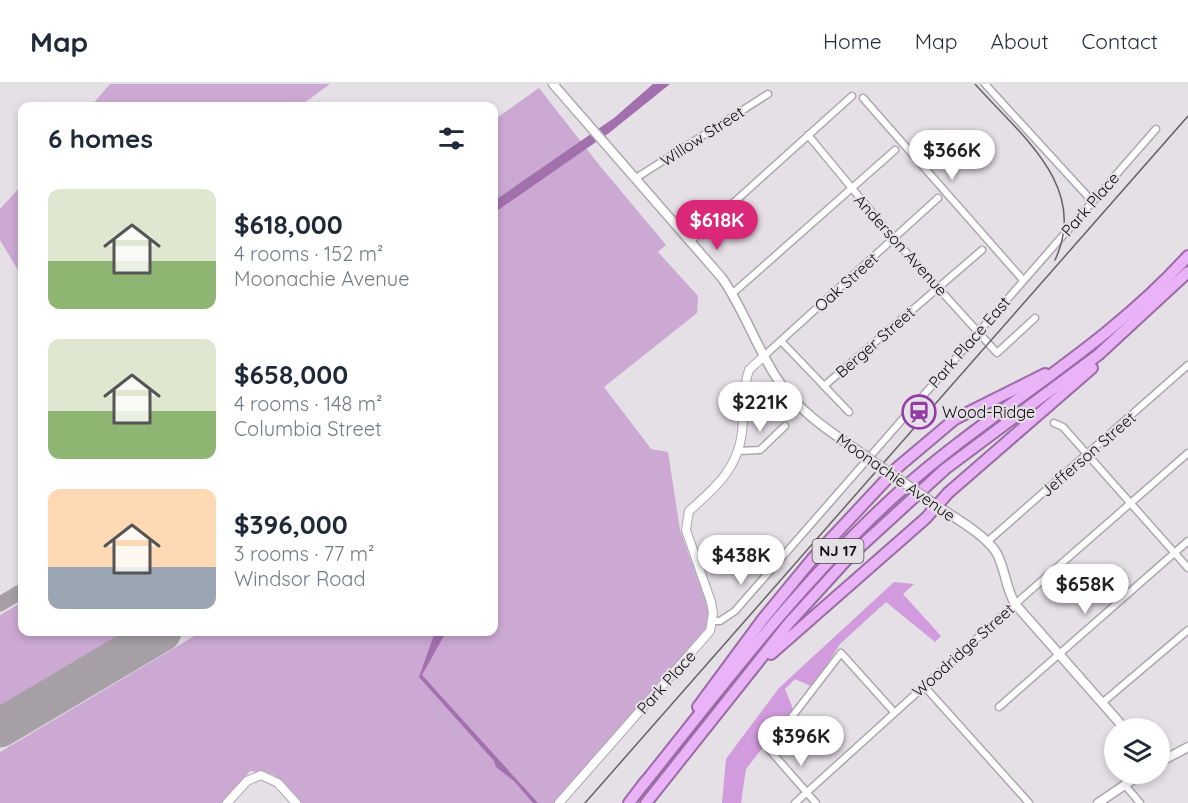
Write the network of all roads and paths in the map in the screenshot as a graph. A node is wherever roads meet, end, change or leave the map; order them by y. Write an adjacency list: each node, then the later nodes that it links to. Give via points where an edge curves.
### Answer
1 (553, 84): 9 (main road, Moonachie Avenue)
2 (985, 84): 12 (street)
3 (768, 94): 9 (street, Willow Street)
4 (852, 96): 7 (street)
5 (863, 98): 18 (street)
6 (1156, 129): 12 (street, Park Place)
7 (808, 135): 10 (street, Anderson Avenue); 14 (street)
8 (895, 150): 10 (street)
9 (636, 178): 14 (main road, Moonachie Avenue)
10 (851, 188): 13 (street, Anderson Avenue); 20 (street)
11 (938, 198): 13 (street, Oak Street)
12 (1092, 201): 18 (street, Park Place)
13 (894, 239): 19 (street, Anderson Avenue); 24 (street, Oak Street)
14 (691, 242): 20 (main road, Moonachie Avenue)
15 (982, 250): 19 (street, Berger Street)
16 (1188, 256): 26 (highway, NJ 17)
17 (1188, 272): 21 (highway, NJ 17)
18 (1023, 280): 23 (street, Park Place East)
19 (939, 287): 23 (street, Anderson Avenue); 28 (street, Berger Street)
20 (732, 293): 25 (main road, Moonachie Avenue)
21 (1148, 312): 37 (highway, via 1104,357); 47 (highway, NJ 17, via 1098,356 981,441 906,502 824,584)
22 (1035, 318): 23 (street, Anderson Avenue, via 997,353)
23 (978, 331): 41 (street, Park Place East)
24 (781, 341): 25 (street, Oak Street); 28 (street, Moonachie Avenue)
25 (764, 356): 32 (street, via 747,377); 35 (main road, Moonachie Avenue, bridge, via 781,385 803,410)
26 (1075, 360): 35 (highway, via 955,419); 56 (highway, NJ 17, via 936,460 869,520 773,624)
27 (1188, 364): 34 (street, Jefferson Street)
28 (824, 386): 29 (street, Moonachie Avenue)
29 (849, 412)
30 (1054, 423): 34 (street, via 1063,427)
31 (785, 426): 32 (street, via 759,450)
32 (739, 451): 44 (street, via 728,474 687,517 686,530 711,602)
33 (1188, 453): 36 (street, Woodridge Street)
34 (1088, 454): 36 (street); 39 (street, Jefferson Street)
35 (891, 474): 37 (main road, Moonachie Avenue, bridge); 56 (highway, via 763,619)
36 (1131, 504): 40 (street); 43 (street, Woodridge Street)
37 (936, 506): 39 (main road, Moonachie Avenue); 47 (highway)
38 (1188, 541): 40 (street)
39 (987, 542): 43 (main road, Moonachie Avenue, via 1000,561)
40 (1175, 553): 42 (street); 46 (street)
41 (774, 567): 44 (street, Park Place, via 729,616)
42 (1188, 568)
43 (1015, 604): 46 (main road, Moonachie Avenue); 48 (street, Woodridge Street)
44 (713, 621): 60 (street, Park Place, via 702,641)
45 (1188, 630): 49 (street)
46 (1059, 653): 49 (main road, Moonachie Avenue); 50 (street)
47 (762, 659): 62 (highway, NJ 17)
48 (924, 686): 51 (street, Woodridge Street); 65 (street)
49 (1102, 703): 52 (main road, Moonachie Avenue)
50 (999, 707)
51 (894, 712): 57 (street, Woodridge Street); 57 (street, via 841,654 768,748)
52 (1115, 718)
53 (1188, 747): 54 (main road)
54 (1170, 757)
55 (1124, 784): 66 (main road); 67 (street)
56 (643, 785): 61 (highway, NJ 17)
57 (806, 791): 63 (street, Woodridge Street); 64 (street)
58 (227, 803): 59 (street, via 247,781 261,775 278,783)
59 (296, 803)
60 (559, 803)
61 (629, 803)
62 (646, 803)
63 (795, 803)
64 (816, 803)
65 (1029, 803)
66 (1098, 803)
67 (1140, 803)

